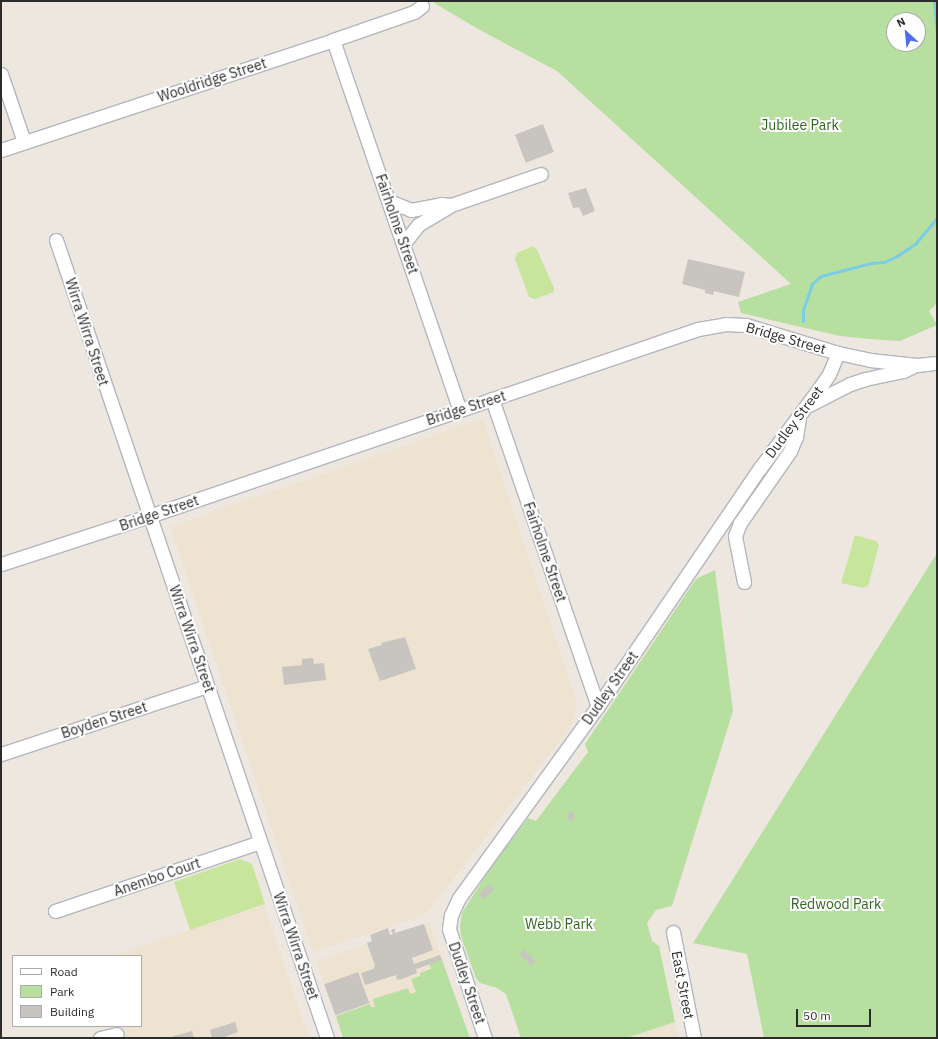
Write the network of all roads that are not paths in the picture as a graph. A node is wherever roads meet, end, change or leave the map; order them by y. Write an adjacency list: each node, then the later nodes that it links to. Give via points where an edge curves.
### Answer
1 (422, 6): 2 (street, Wooldridge Street, via 414,12)
2 (333, 40): 4 (street, Wooldridge Street); 7 (street, Fairholme Street)
3 (1, 74): 4 (street)
4 (24, 142): 5 (street, Wooldridge Street)
5 (1, 150)
6 (540, 174): 8 (street)
7 (389, 201): 8 (street, via 411,210 441,204); 10 (street, Fairholme Street)
8 (451, 205): 10 (street, via 418,225)
9 (56, 240): 17 (street, Wirra Wirra Street)
10 (404, 243): 15 (street, Fairholme Street)
11 (838, 353): 13 (street, Bridge Street, via 890,363); 14 (street, Bridge Street, via 746,325 714,325); 16 (street, Dudley Street, via 829,374)
12 (937, 363): 13 (street, Bridge Street)
13 (917, 365): 16 (street, via 850,384)
14 (492, 399): 15 (street, Bridge Street); 21 (street, Fairholme Street)
15 (459, 410): 17 (street, Bridge Street)
16 (801, 411): 19 (street, via 796,437 790,451 740,523 735,536); 21 (street, Dudley Street)
17 (149, 516): 18 (street, Bridge Street); 20 (street, Wirra Wirra Street)
18 (1, 564)
19 (744, 582)
20 (207, 686): 22 (street, Boyden Street); 23 (street, Wirra Wirra Street)
21 (598, 706): 29 (street, Dudley Street, via 459,898 451,915 449,922 452,938)
22 (1, 754)
23 (260, 842): 24 (street, Anembo Court); 28 (street, Wirra Wirra Street)
24 (54, 911)
25 (673, 932): 30 (street, East Street)
26 (117, 1034): 27 (street)
27 (100, 1038)
28 (327, 1038)
29 (486, 1038)
30 (694, 1038)

